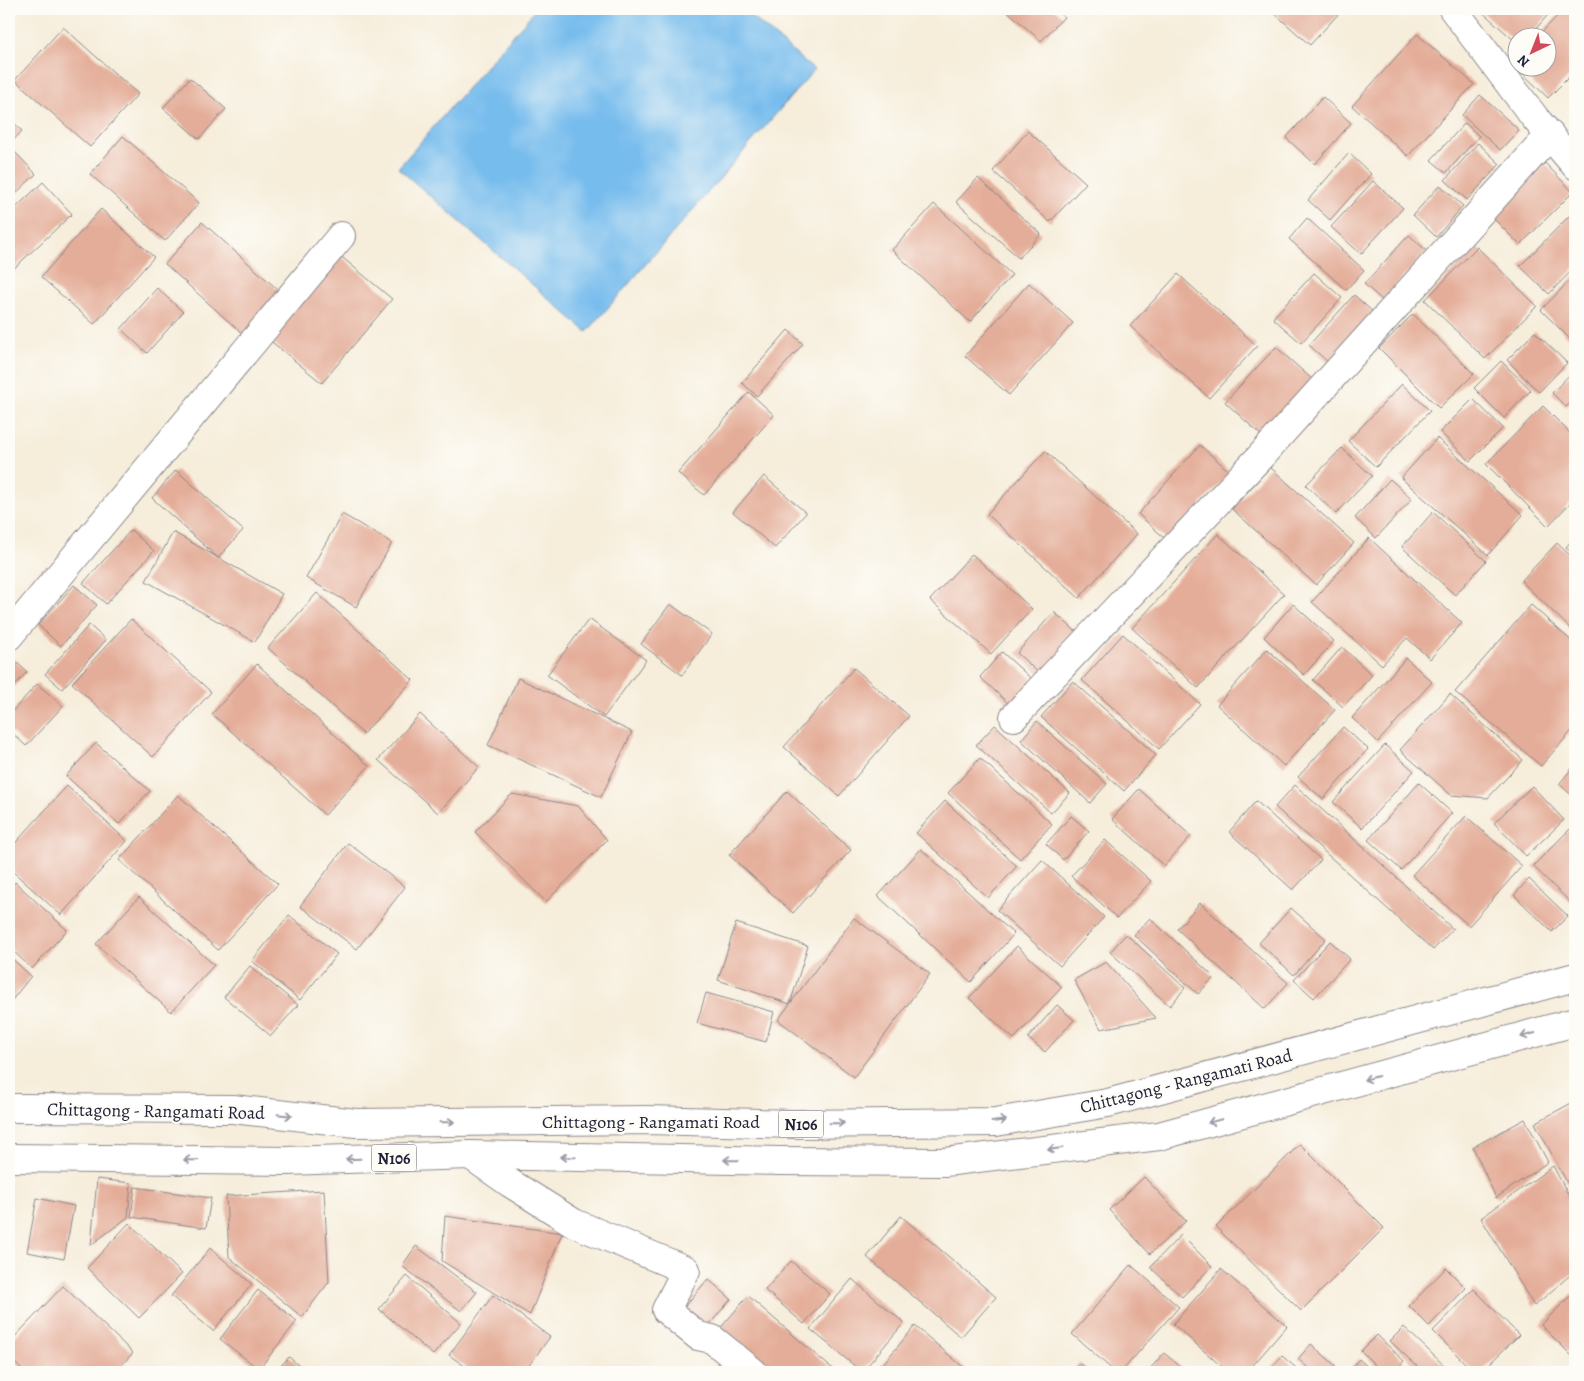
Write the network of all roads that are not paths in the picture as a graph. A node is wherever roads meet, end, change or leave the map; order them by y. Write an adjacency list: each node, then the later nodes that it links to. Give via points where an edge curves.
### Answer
1 (1453, 9): 2 (main road)
2 (1550, 135): 3 (main road); 6 (main road, via 1260,457)
3 (1575, 165)
4 (341, 236): 5 (main road)
5 (9, 636)
6 (1014, 717)
7 (1575, 977): 9 (main road, Chittagong - Rangamati Road / N106, one-way to 7, via 233,1109 356,1123 646,1120 794,1124 996,1122 1108,1103)
8 (1575, 1022): 10 (main road, Chittagong - Rangamati Road / N106, one-way to 10, via 1159,1136 954,1161)
9 (9, 1108)
10 (470, 1155): 11 (main road, Chittagong - Rangamati Road / N106, one-way to 11, via 286,1161); 12 (main road, via 574,1222 686,1270 666,1310 698,1336 712,1339)
11 (9, 1158)
12 (753, 1372)

